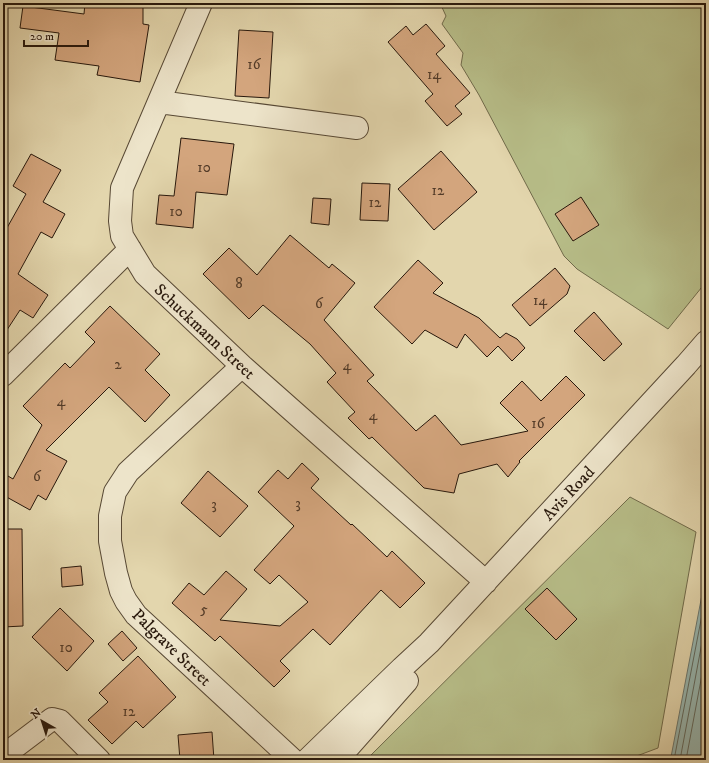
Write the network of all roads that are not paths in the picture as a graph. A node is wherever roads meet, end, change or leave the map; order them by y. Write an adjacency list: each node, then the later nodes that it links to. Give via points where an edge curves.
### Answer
1 (201, 3): 2 (street, Schuckmann Street)
2 (159, 102): 3 (street); 4 (street, Schuckmann Street, via 122,188 120,221 122,236)
3 (357, 128)
4 (130, 249): 6 (street, Schuckmann Street, via 145,274); 7 (street)
5 (706, 342): 8 (street, Avis Road)
6 (242, 366): 8 (street, Schuckmann Street); 12 (street, Palgrave Street, via 128,472 115,492 110,516 110,541 121,592 136,615)
7 (3, 375)
8 (486, 582): 9 (street, Avis Road)
9 (429, 643): 13 (street, Avis Road); 14 (street, Avis Road, via 411,677)
10 (3, 756): 11 (street, via 52,719 60,721)
11 (99, 760)
12 (293, 760)
13 (307, 760)
14 (337, 760)

